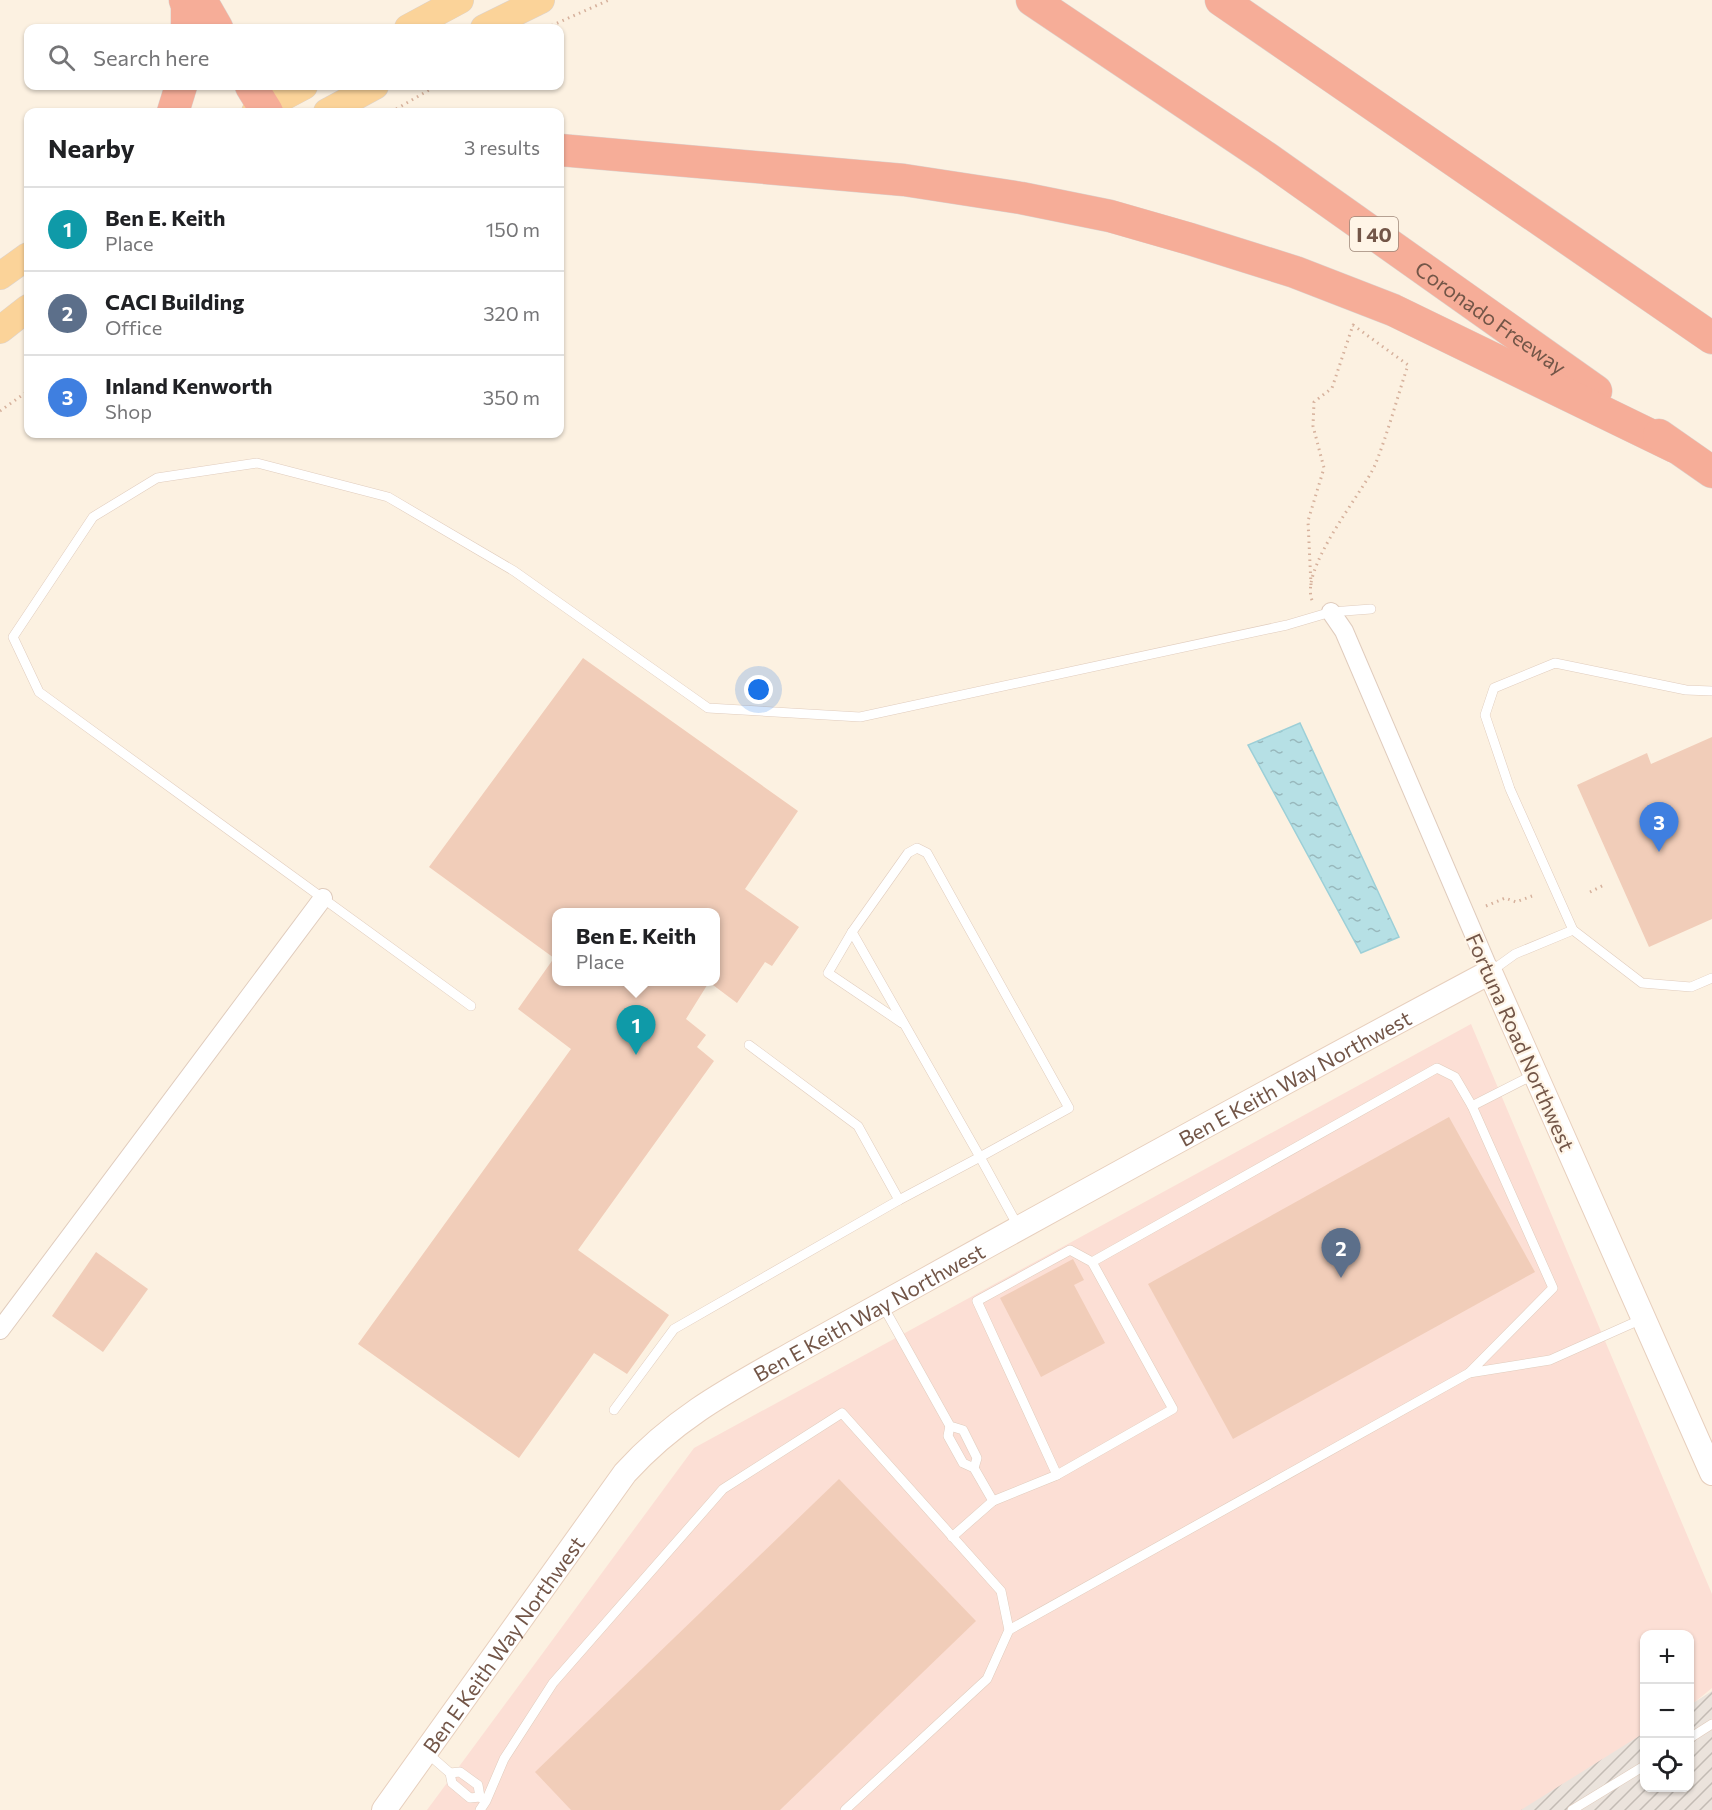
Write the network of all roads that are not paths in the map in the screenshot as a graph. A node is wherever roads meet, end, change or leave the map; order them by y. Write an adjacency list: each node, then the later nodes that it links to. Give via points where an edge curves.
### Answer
1 (184, 0): 7 (highway)
2 (201, 0): 8 (highway)
3 (460, 0): 9 (main road)
4 (541, 0): 10 (main road)
5 (1032, 0): 23 (highway, Coronado Freeway / I 40, via 1267,158)
6 (1221, 0): 22 (highway)
7 (187, 24)
8 (215, 24)
9 (415, 24)
10 (492, 24)
11 (181, 90): 15 (highway)
12 (293, 90): 14 (main road)
13 (368, 90): 16 (main road)
14 (259, 104)
15 (174, 108)
16 (334, 108)
17 (564, 150): 23 (highway, via 904,180 1110,216 1295,272 1393,310)
18 (24, 259): 19 (main road)
19 (0, 276)
20 (24, 311): 21 (main road)
21 (0, 330)
22 (1712, 338)
23 (1675, 447): 24 (highway, Coronado Freeway / I 40)
24 (1712, 472)
25 (1371, 609): 26 (lane)
26 (1331, 612): 28 (lane, via 1287,625 860,717 708,708 514,571 388,497 257,463 158,478 93,517 13,637 39,692); 31 (street, Fortuna Road Northwest, via 1344,631)
27 (1712, 691): 29 (lane, via 1686,690 1555,663 1494,688 1485,716 1510,789)
28 (323, 898): 33 (lane); 44 (street)
29 (1572, 930): 31 (lane, via 1515,954); 32 (lane, via 1642,983 1691,987)
30 (852, 932): 34 (lane); 34 (lane, via 828,973); 38 (lane, via 908,853 917,848 927,853 1069,1108)
31 (1490, 972): 36 (street, Fortuna Road Northwest); 40 (street, Ben E Keith Way Northwest)
32 (1712, 978)
33 (471, 1006)
34 (905, 1025): 38 (lane)
35 (749, 1045): 39 (lane, via 858,1126)
36 (1535, 1074): 37 (lane); 43 (street, Fortuna Road Northwest)
37 (1472, 1106): 41 (lane, via 1455,1077 1437,1068); 45 (lane, via 1553,1288)
38 (980, 1157): 39 (lane); 40 (lane)
39 (898, 1200): 46 (lane, via 674,1329)
40 (1019, 1228): 42 (street, Ben E Keith Way Northwest)
41 (1092, 1262): 50 (lane, via 1173,1409); 50 (lane, via 1070,1250 977,1302)
42 (882, 1304): 47 (lane); 56 (street, Ben E Keith Way Northwest, via 694,1411 648,1448 625,1473)
43 (1643, 1318): 45 (lane, via 1550,1360); 49 (street, Fortuna Road Northwest)
44 (0, 1330)
45 (1469, 1373): 53 (lane)
46 (614, 1410)
47 (950, 1425): 48 (lane, via 948,1436 963,1463); 48 (lane, via 963,1430 977,1458)
48 (974, 1468): 51 (lane)
49 (1712, 1473)
50 (1057, 1475): 51 (lane)
51 (993, 1501): 52 (lane)
52 (952, 1537): 53 (lane, via 1001,1592); 59 (lane, via 842,1413 723,1489 553,1683)
53 (1009, 1630): 62 (lane, via 987,1679)
54 (1712, 1724): 55 (lane)
55 (1694, 1735)
56 (426, 1752): 58 (lane); 60 (street, Ben E Keith Way Northwest)
57 (1640, 1768): 63 (lane)
58 (450, 1773): 59 (lane, via 452,1783 470,1798); 59 (lane, via 460,1772 478,1785)
59 (483, 1799): 61 (lane)
60 (384, 1810)
61 (480, 1810)
62 (845, 1810)
63 (1572, 1810)

